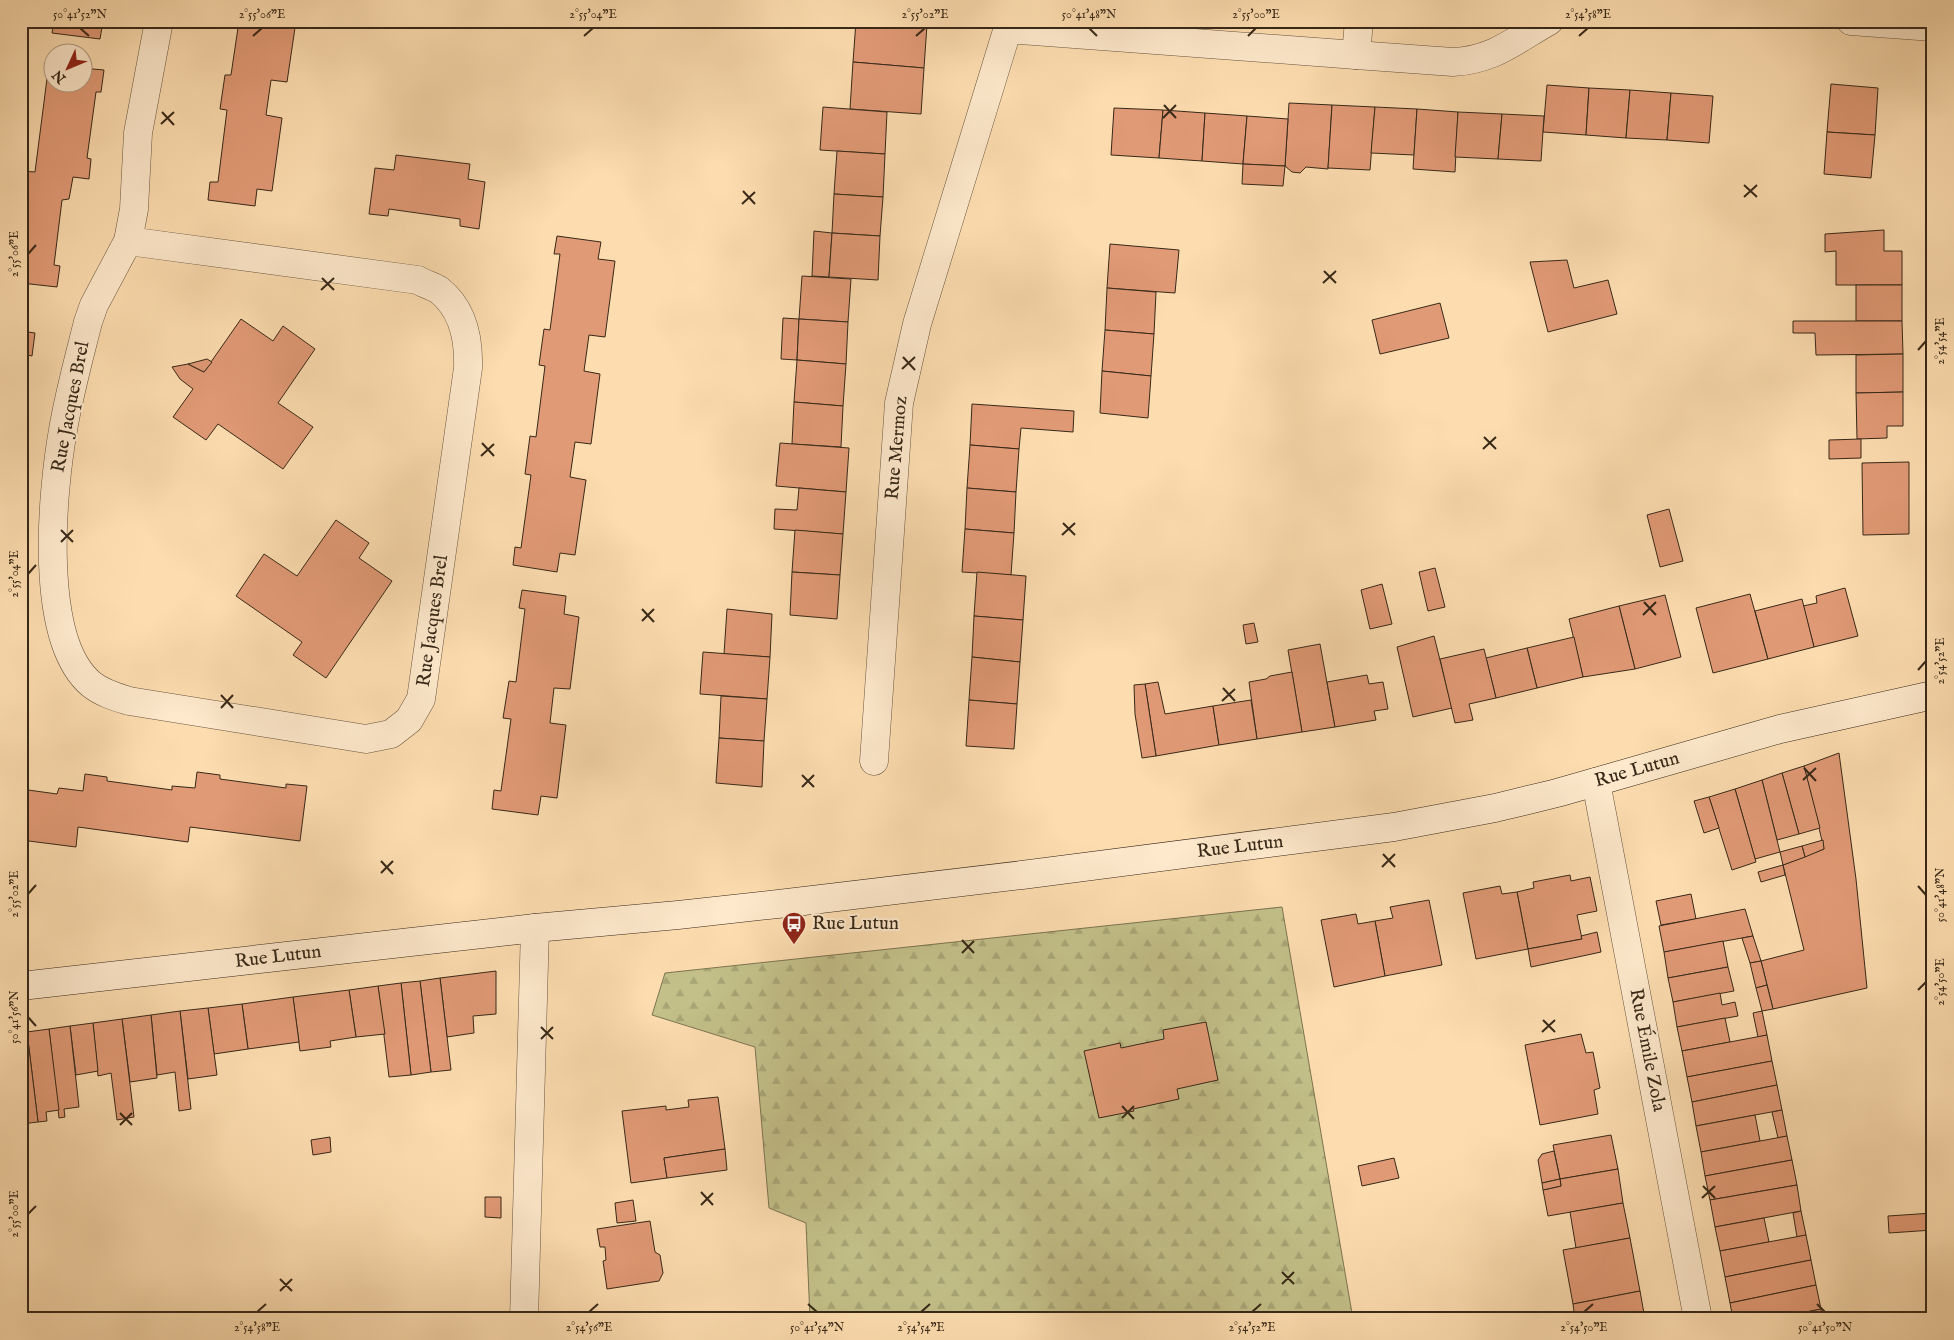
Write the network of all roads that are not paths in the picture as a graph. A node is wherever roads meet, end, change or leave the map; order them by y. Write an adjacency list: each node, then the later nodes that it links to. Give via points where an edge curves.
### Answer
1 (159, 21): 8 (street, Rue Jacques Brel, via 138,134 134,209)
2 (1359, 21): 7 (street)
3 (1549, 21): 7 (street, Rue Mermoz, via 1496,53 1468,61)
4 (1851, 21): 6 (street)
5 (1009, 25): 7 (street, Rue Mermoz); 10 (street, Rue Mermoz, via 917,324 899,403)
6 (1933, 27)
7 (1356, 55)
8 (128, 241): 8 (street, Rue Jacques Brel, via 88,322 62,430 53,534 54,583 65,644 75,664 91,683 108,694 129,701 366,739 391,734 409,720 422,699 432,633 468,368 469,346 455,308 439,290 418,280)
9 (1933, 695): 11 (street, Rue Lutun, via 1788,727)
10 (874, 762)
11 (1596, 782): 12 (street, Rue Lutun, via 1495,808 1353,833 787,903); 15 (street, Rue Émile Zola)
12 (535, 928): 13 (street, Rue Lutun); 14 (street)
13 (21, 986)
14 (524, 1319)
15 (1698, 1319)

